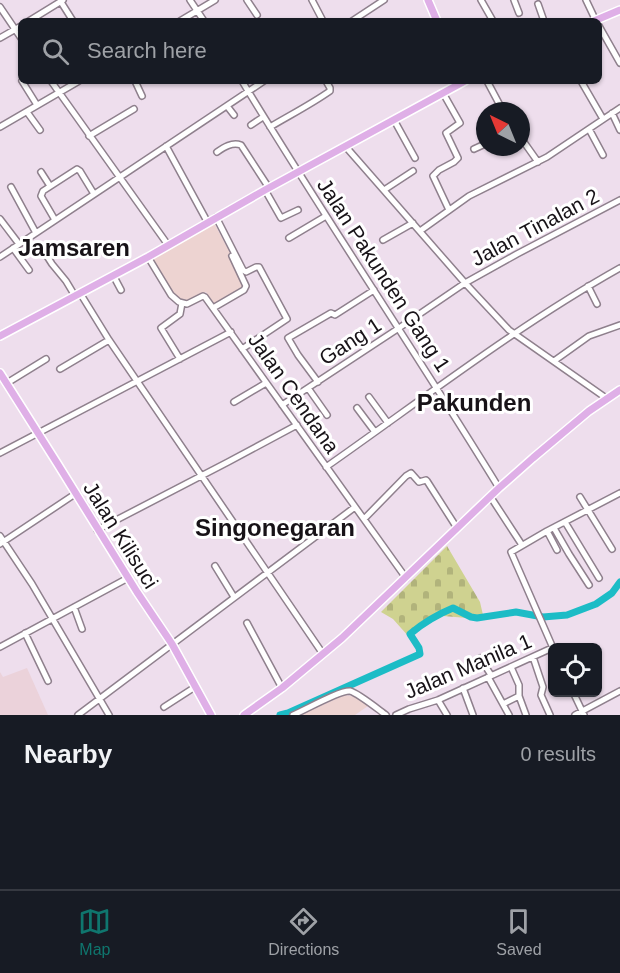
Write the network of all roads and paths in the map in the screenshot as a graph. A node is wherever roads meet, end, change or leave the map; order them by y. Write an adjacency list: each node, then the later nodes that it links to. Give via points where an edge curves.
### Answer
1 (190, 0): 14 (street)
2 (215, 0): 14 (street)
3 (247, 0): 16 (street)
4 (312, 0): 21 (street)
5 (384, 0): 22 (street)
6 (428, 0): 23 (main road)
7 (481, 0): 24 (street)
8 (514, 0): 15 (street)
9 (586, 0): 26 (street)
10 (62, 1): 17 (street); 18 (street)
11 (538, 4): 25 (street)
12 (0, 7): 28 (street)
13 (620, 10): 27 (main road)
14 (197, 11): 19 (street); 20 (street)
15 (519, 13)
16 (256, 15)
17 (34, 18)
18 (71, 18)
19 (185, 18)
20 (202, 18)
21 (321, 18)
22 (357, 18)
23 (436, 18)
24 (491, 18)
25 (543, 18)
26 (594, 18)
27 (602, 19)
28 (18, 27): 30 (street)
29 (602, 31): 31 (street)
30 (0, 38)
31 (618, 55): 32 (street)
32 (620, 63)
33 (23, 84): 48 (street)
34 (53, 84): 43 (street)
35 (74, 84): 43 (street)
36 (136, 84): 46 (street)
37 (244, 84): 44 (street, Jalan Pakunden Gang 1)
38 (260, 84): 44 (street)
39 (328, 84): 60 (street, via 330,92)
40 (459, 84): 45 (main road)
41 (489, 84): 47 (street)
42 (583, 84): 56 (street)
43 (59, 92): 48 (street); 64 (street)
44 (249, 92): 49 (street); 55 (street, Jalan Pakunden Gang 1)
45 (445, 92): 57 (main road); 83 (street, via 460,123 446,133 458,158 433,176)
46 (142, 96)
47 (498, 102)
48 (37, 105): 52 (street)
49 (227, 106): 54 (street); 65 (street)
50 (134, 108): 64 (street)
51 (620, 108): 53 (street)
52 (27, 111): 59 (street); 62 (street)
53 (612, 113): 56 (street); 63 (street)
54 (234, 115)
55 (263, 117): 58 (street); 60 (street, Jalan Pakunden Gang 1)
56 (603, 119): 61 (street)
57 (394, 120): 66 (main road); 70 (street)
58 (251, 125)
59 (0, 127)
60 (270, 127): 74 (street, Jalan Pakunden Gang 1)
61 (589, 129): 69 (street); 71 (street)
62 (40, 130)
63 (620, 130)
64 (90, 136): 75 (street)
65 (166, 146): 75 (street); 87 (street)
66 (346, 147): 74 (main road); 79 (street)
67 (530, 151): 71 (street)
68 (217, 152): 78 (street, via 229,145 241,145)
69 (603, 155)
70 (415, 158)
71 (538, 162): 83 (street)
72 (413, 171): 79 (street)
73 (41, 172): 76 (street)
74 (299, 172): 78 (main road); 84 (street, Jalan Pakunden Gang 1)
75 (119, 177): 80 (street); 94 (street)
76 (50, 186): 80 (street, via 77,169); 86 (street, via 41,196)
77 (11, 187): 90 (street)
78 (267, 189): 82 (street, via 281,218); 87 (main road)
79 (384, 190): 88 (street)
80 (93, 194): 86 (street)
81 (620, 201): 102 (street, Jalan Tinalan 2)
82 (298, 210)
83 (449, 210): 89 (street)
84 (326, 216): 91 (street); 105 (street, Jalan Pakunden Gang 1)
85 (0, 219): 93 (street)
86 (55, 220): 90 (street)
87 (212, 220): 94 (main road); 109 (street, via 246,286); 116 (street, via 243,270 259,267 287,319)
88 (413, 223): 89 (street); 92 (street)
89 (420, 231): 102 (street)
90 (36, 233): 93 (street)
91 (289, 238)
92 (382, 240)
93 (19, 244): 95 (street)
94 (168, 245): 98 (main road)
95 (13, 248): 97 (street); 100 (street)
96 (45, 253): 106 (street)
97 (0, 257)
98 (148, 257): 101 (main road); 107 (street, via 171,295)
99 (620, 268): 103 (street)
100 (29, 270)
101 (113, 275): 104 (street); 106 (main road)
102 (465, 283): 111 (street, Gang 1); 113 (street)
103 (588, 286): 108 (street); 113 (street)
104 (121, 290)
105 (374, 290): 111 (street, Jalan Pakunden Gang 1); 124 (street, via 288,338)
106 (77, 294): 114 (main road); 115 (street)
107 (182, 303): 109 (street, via 190,304 204,296); 118 (street, via 180,314 161,327)
108 (597, 304)
109 (213, 308): 112 (street, Jalan Cendana)
110 (620, 325): 119 (street, via 589,336)
111 (399, 328): 124 (street, Gang 1); 127 (street, Jalan Pakunden Gang 1)
112 (231, 332): 116 (street, Jalan Cendana); 118 (street)
113 (514, 334): 119 (street); 127 (street)
114 (0, 336)
115 (110, 340): 120 (street); 122 (street)
116 (242, 349): 123 (street, Jalan Cendana)
117 (46, 359): 125 (street)
118 (180, 359): 122 (street)
119 (554, 361): 130 (street)
120 (60, 369)
121 (0, 373): 125 (main road, Jalan Kilisuci)
122 (138, 381): 138 (street); 141 (street)
123 (266, 382): 131 (street); 132 (street, Jalan Cendana)
124 (318, 382): 126 (street, Gang 1)
125 (7, 383): 138 (main road, Jalan Kilisuci)
126 (308, 388): 132 (street, Gang 1); 134 (street)
127 (437, 388): 135 (street); 142 (street, Jalan Pakunden Gang 1)
128 (620, 390): 130 (main road)
129 (369, 397): 135 (street)
130 (606, 398): 142 (main road)
131 (234, 402)
132 (282, 405): 136 (street, Jalan Cendana)
133 (357, 408): 137 (street)
134 (327, 416)
135 (388, 423): 137 (street)
136 (297, 425): 140 (street, Jalan Cendana); 141 (street)
137 (375, 432): 140 (street)
138 (38, 433): 139 (street); 143 (main road, Jalan Kilisuci)
139 (0, 453)
140 (326, 467): 147 (street, Jalan Cendana)
141 (202, 476): 153 (street); 160 (street)
142 (499, 488): 145 (main road)
143 (75, 494): 153 (main road, Jalan Kilisuci); 155 (street)
144 (620, 494): 148 (street)
145 (490, 496): 151 (main road); 156 (street)
146 (580, 497): 148 (street)
147 (355, 507): 149 (street, Jalan Cendana); 160 (street)
148 (588, 510): 150 (street); 157 (street)
149 (364, 519): 151 (street, via 411,473 419,482 427,481); 162 (street, Jalan Cendana)
150 (565, 522): 152 (street); 163 (street)
151 (457, 528): 162 (main road)
152 (554, 528): 154 (street); 164 (street)
153 (97, 530): 161 (main road, Jalan Kilisuci)
154 (547, 531): 156 (street); 158 (street)
155 (1, 540): 167 (street)
156 (522, 544): 171 (street, via 510,553)
157 (612, 549)
158 (557, 550)
159 (215, 566): 165 (street)
160 (268, 573): 165 (street); 175 (street)
161 (128, 578): 166 (street); 172 (main road, Jalan Kilisuci)
162 (406, 578): 175 (main road)
163 (599, 578)
164 (589, 585)
165 (234, 597): 172 (street)
166 (74, 607): 167 (street); 169 (street)
167 (52, 619): 170 (street); 187 (street)
168 (248, 622): 182 (street)
169 (82, 629)
170 (25, 633): 173 (street); 180 (street)
171 (551, 643)
172 (171, 644): 181 (main road, Jalan Kilisuci); 187 (street)
173 (0, 646)
174 (548, 650): 176 (street, Jalan Manila 1)
175 (323, 654): 182 (main road)
176 (533, 657): 178 (street, Jalan Manila 1); 203 (street)
177 (480, 658): 179 (street)
178 (511, 667): 179 (street, Jalan Manila 1); 185 (street)
179 (490, 676): 183 (street, Jalan Manila 1); 189 (street)
180 (48, 681)
181 (195, 687): 190 (street); 194 (main road, Jalan Kilisuci)
182 (282, 688): 195 (main road)
183 (463, 688): 188 (street, Jalan Manila 1); 200 (street)
184 (620, 691): 191 (street)
185 (519, 696): 189 (street); 202 (street)
186 (575, 697): 191 (street)
187 (99, 699): 192 (street); 193 (street)
188 (438, 700): 198 (street, Jalan Manila 1); 199 (street)
189 (503, 704): 201 (street)
190 (164, 706)
191 (583, 713): 204 (street)
192 (78, 715)
193 (109, 715)
194 (212, 715)
195 (244, 715)
196 (293, 715): 197 (street, via 348,691)
197 (386, 715)
198 (396, 715)
199 (447, 715)
200 (473, 715)
201 (508, 715)
202 (526, 715)
203 (550, 715)
204 (575, 715)

